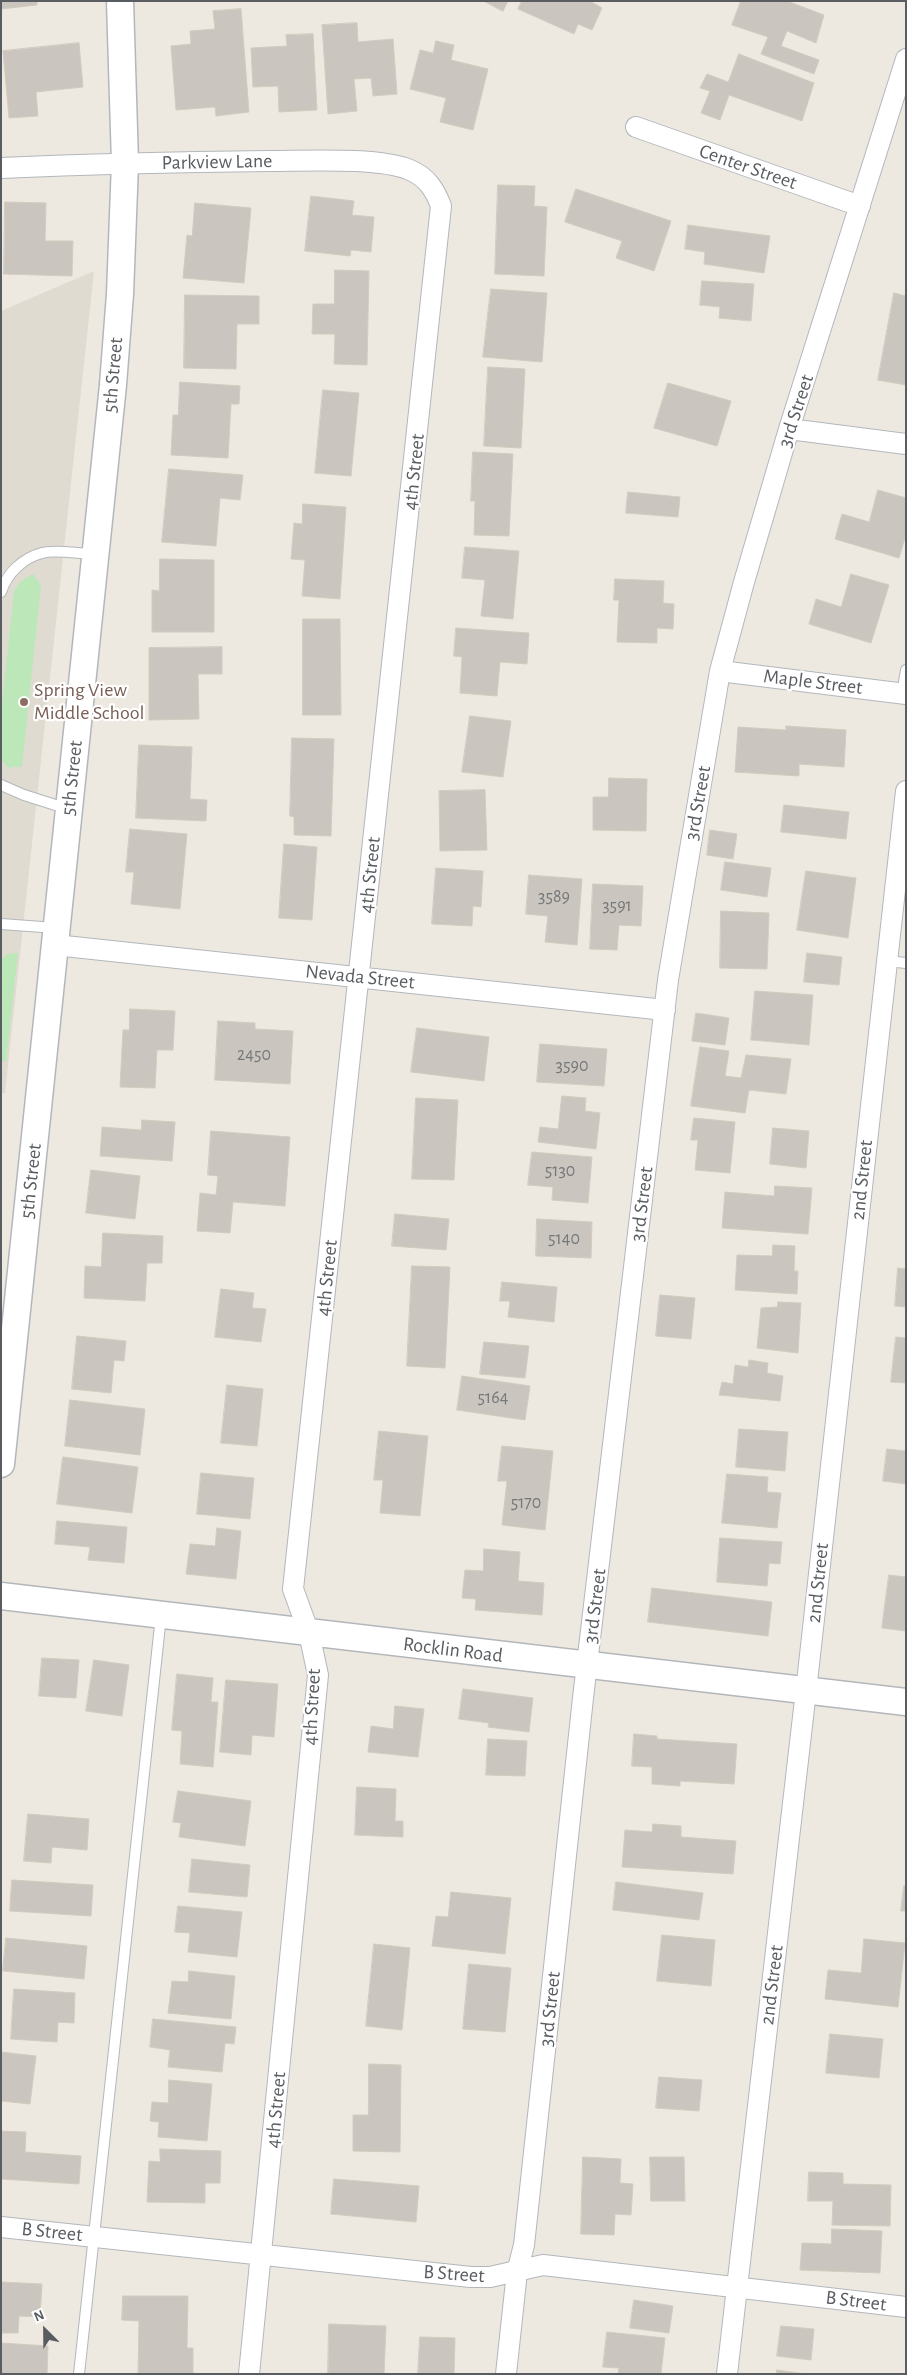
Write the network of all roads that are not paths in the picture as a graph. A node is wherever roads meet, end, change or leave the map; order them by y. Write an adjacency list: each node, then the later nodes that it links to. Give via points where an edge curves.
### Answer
1 (120, 1): 4 (street, 5th Street)
2 (906, 60): 7 (street, 3rd Street)
3 (636, 128): 7 (street, Center Street)
4 (125, 162): 5 (street, Parkview Lane); 6 (street, Parkview Lane, via 381,164 408,169); 10 (street, 5th Street, via 120,294)
5 (1, 168)
6 (428, 182): 21 (street, 4th Street, via 442,206 440,231)
7 (860, 206): 8 (street, 3rd Street)
8 (789, 429): 9 (street); 13 (street, 3rd Street)
9 (906, 444)
10 (95, 554): 11 (lane, via 44,552 18,566); 17 (street, 5th Street)
11 (1, 592)
12 (906, 670): 14 (lane)
13 (720, 671): 14 (street, Maple Street); 22 (street, 3rd Street)
14 (904, 694)
15 (1, 784): 17 (lane)
16 (906, 791): 20 (street, 2nd Street)
17 (69, 810): 19 (street, 5th Street)
18 (1, 924): 19 (lane)
19 (56, 936): 21 (street, Nevada Street); 23 (street, 5th Street)
20 (896, 962): 29 (street, 2nd Street)
21 (359, 977): 22 (street, Nevada Street); 27 (street, 4th Street, via 293,1589)
22 (665, 1010): 28 (street, 3rd Street)
23 (5, 1400): 24 (street, 5th Street)
24 (1, 1464)
25 (1, 1596): 26 (street, Rocklin Road)
26 (161, 1615): 27 (street, Rocklin Road); 32 (lane)
27 (309, 1633): 28 (street, Rocklin Road); 33 (street, 4th Street, via 318,1675)
28 (588, 1665): 29 (street, Rocklin Road); 34 (street, 3rd Street, via 524,2245)
29 (806, 1691): 30 (street, Rocklin Road); 35 (street, 2nd Street)
30 (906, 1702)
31 (1, 2227): 32 (street, B Street)
32 (95, 2237): 33 (street, B Street); 37 (lane)
33 (262, 2255): 34 (street, B Street, via 471,2277); 38 (street, 4th Street)
34 (517, 2272): 35 (street, B Street, via 543,2265); 39 (street, 3rd Street)
35 (737, 2286): 36 (street, B Street); 40 (street, 2nd Street)
36 (906, 2307)
37 (79, 2374)
38 (249, 2374)
39 (506, 2374)
40 (727, 2374)

